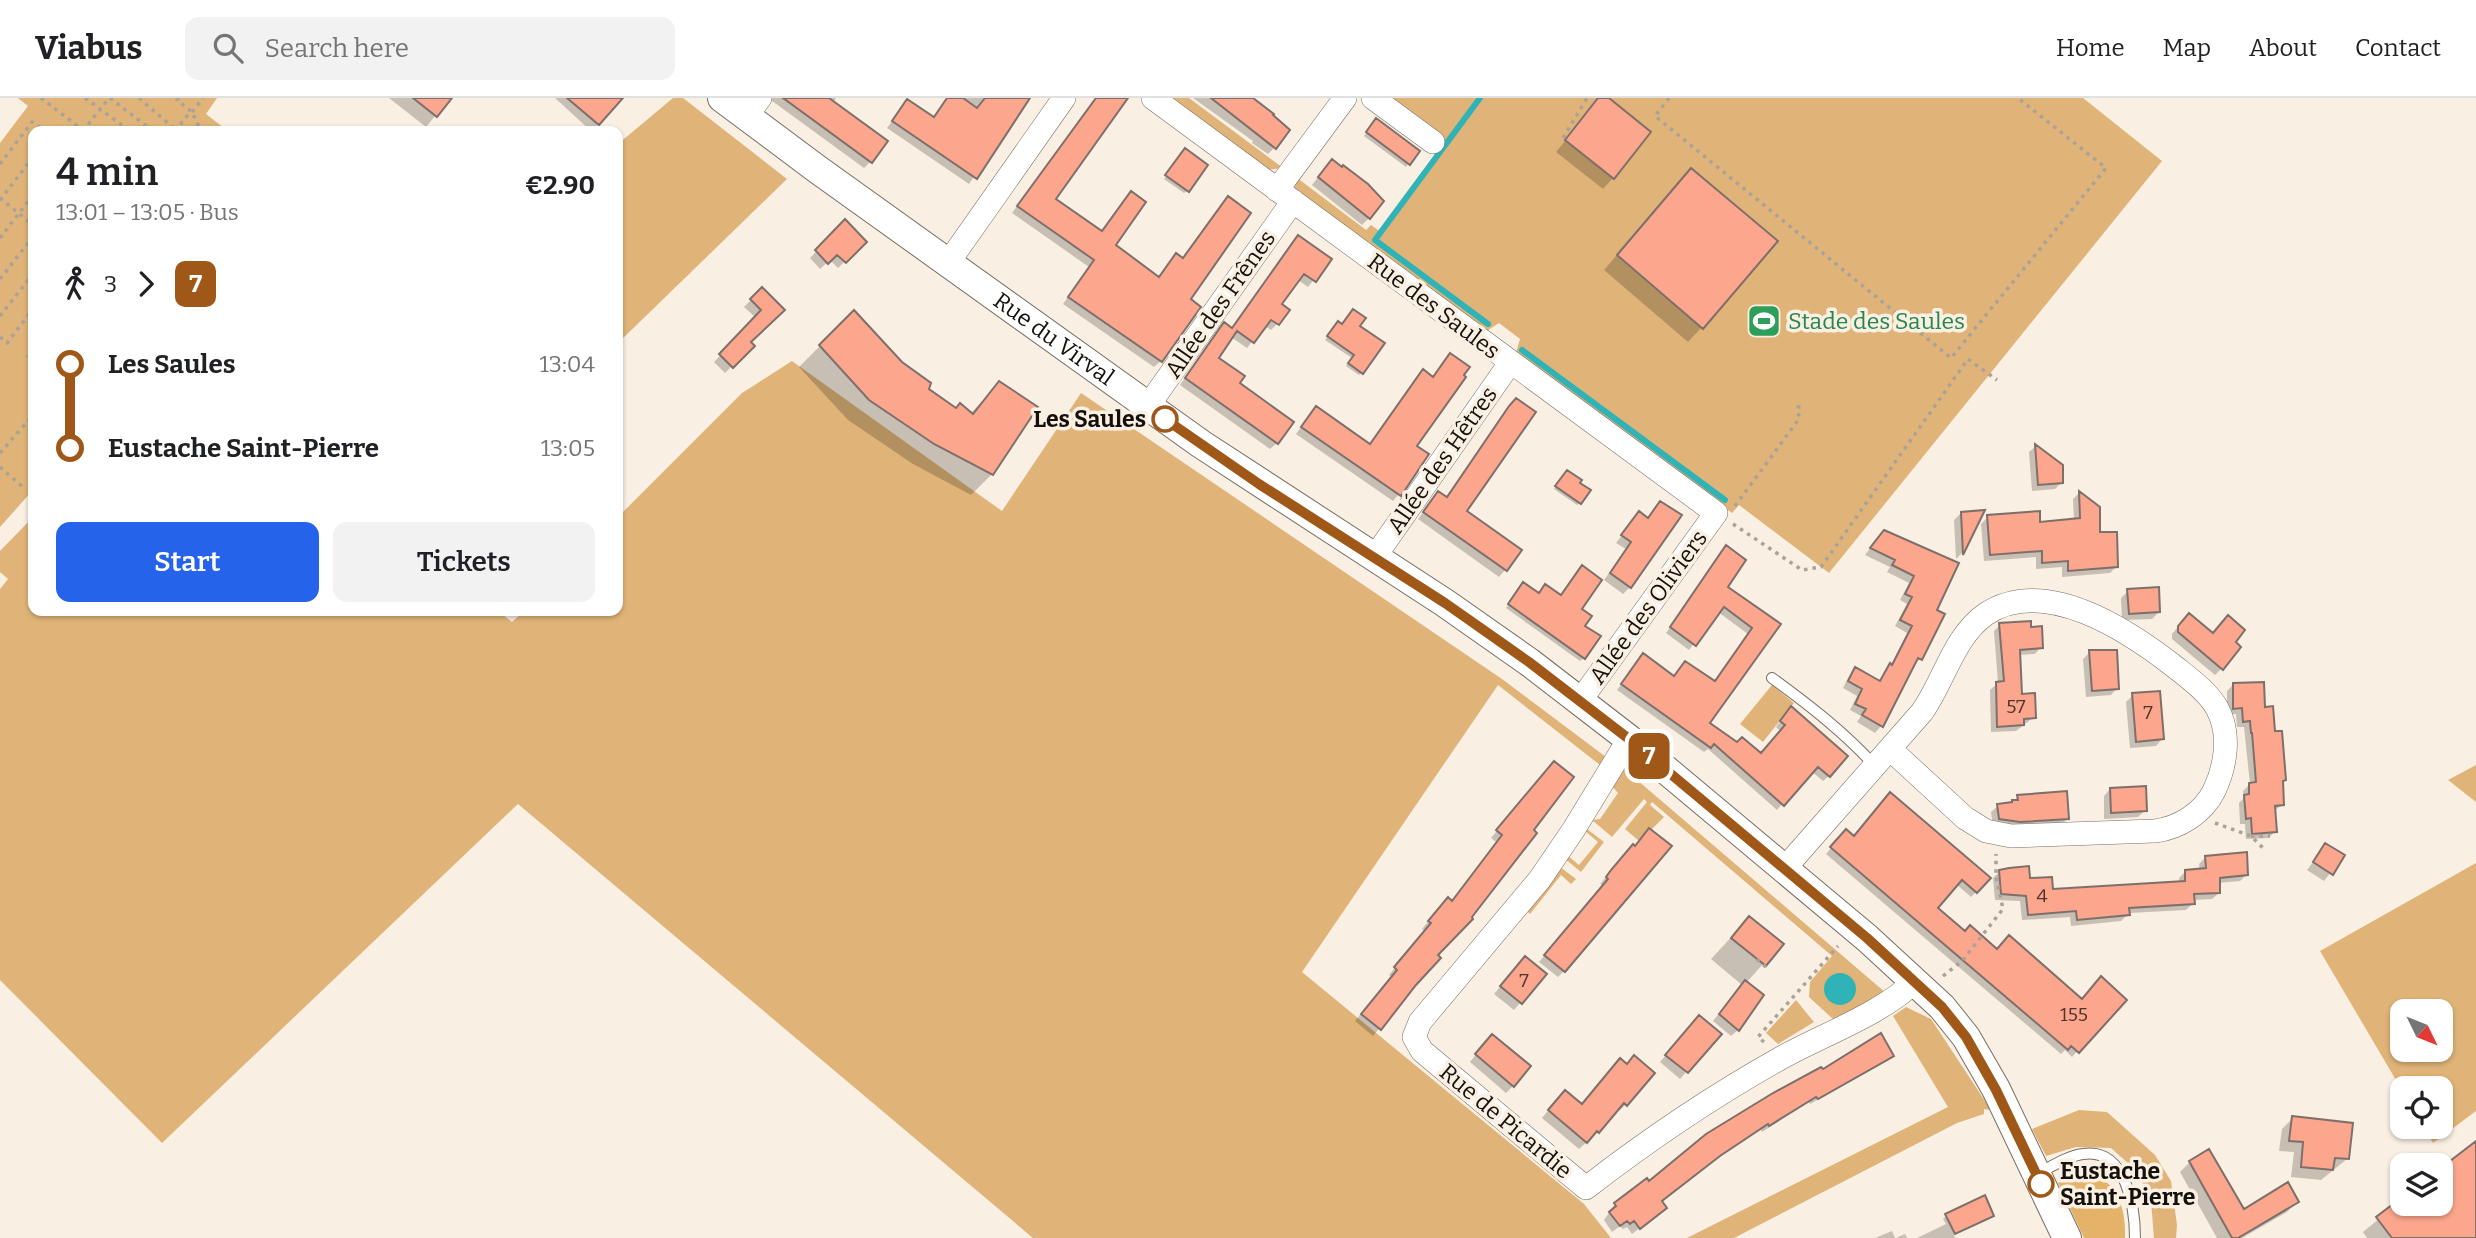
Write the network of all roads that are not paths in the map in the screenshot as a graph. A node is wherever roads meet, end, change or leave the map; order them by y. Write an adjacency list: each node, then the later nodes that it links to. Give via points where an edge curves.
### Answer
1 (722, 98): 6 (street, Rue du Virval)
2 (1064, 98): 9 (street)
3 (1153, 98): 8 (street, Rue des Saules)
4 (1345, 98): 8 (street, Allée des Frênes)
5 (1373, 98): 7 (street)
6 (753, 108): 9 (street, Rue du Virval)
7 (1433, 142)
8 (1285, 195): 10 (street, Rue des Saules); 11 (street, Allée des Frênes)
9 (948, 263): 11 (street, Rue du Virval)
10 (1510, 363): 12 (street, Rue des Saules); 13 (street, Allée des Hêtres)
11 (1148, 406): 13 (street, Rue du Virval)
12 (1720, 516): 15 (street, Allée des Oliviers)
13 (1374, 558): 15 (street, Rue du Virval, via 1492,635)
14 (1772, 678): 17 (lane)
15 (1580, 701): 16 (street, Rue du Virval)
16 (1629, 739): 18 (street, Rue du Virval); 19 (street, Rue de Picardie, via 1539,879 1420,1022 1416,1045 1586,1188 1691,1112 1781,1058)
17 (1882, 758): 17 (street, via 1965,818 1997,834 2030,837 2155,831 2193,815 2212,794 2222,769 2225,731 2217,708 2196,685 2131,635 2094,615 2025,602 1986,614 1965,635 1923,712); 18 (street)
18 (1785, 868): 19 (street, Rue du Virval)
19 (1920, 986): 20 (street, Rue du Virval, via 1966,1037)
20 (2037, 1174): 21 (street, Rue du Virval); 22 (lane, via 2081,1154 2110,1162 2129,1190)
21 (2062, 1236)
22 (2135, 1238)

